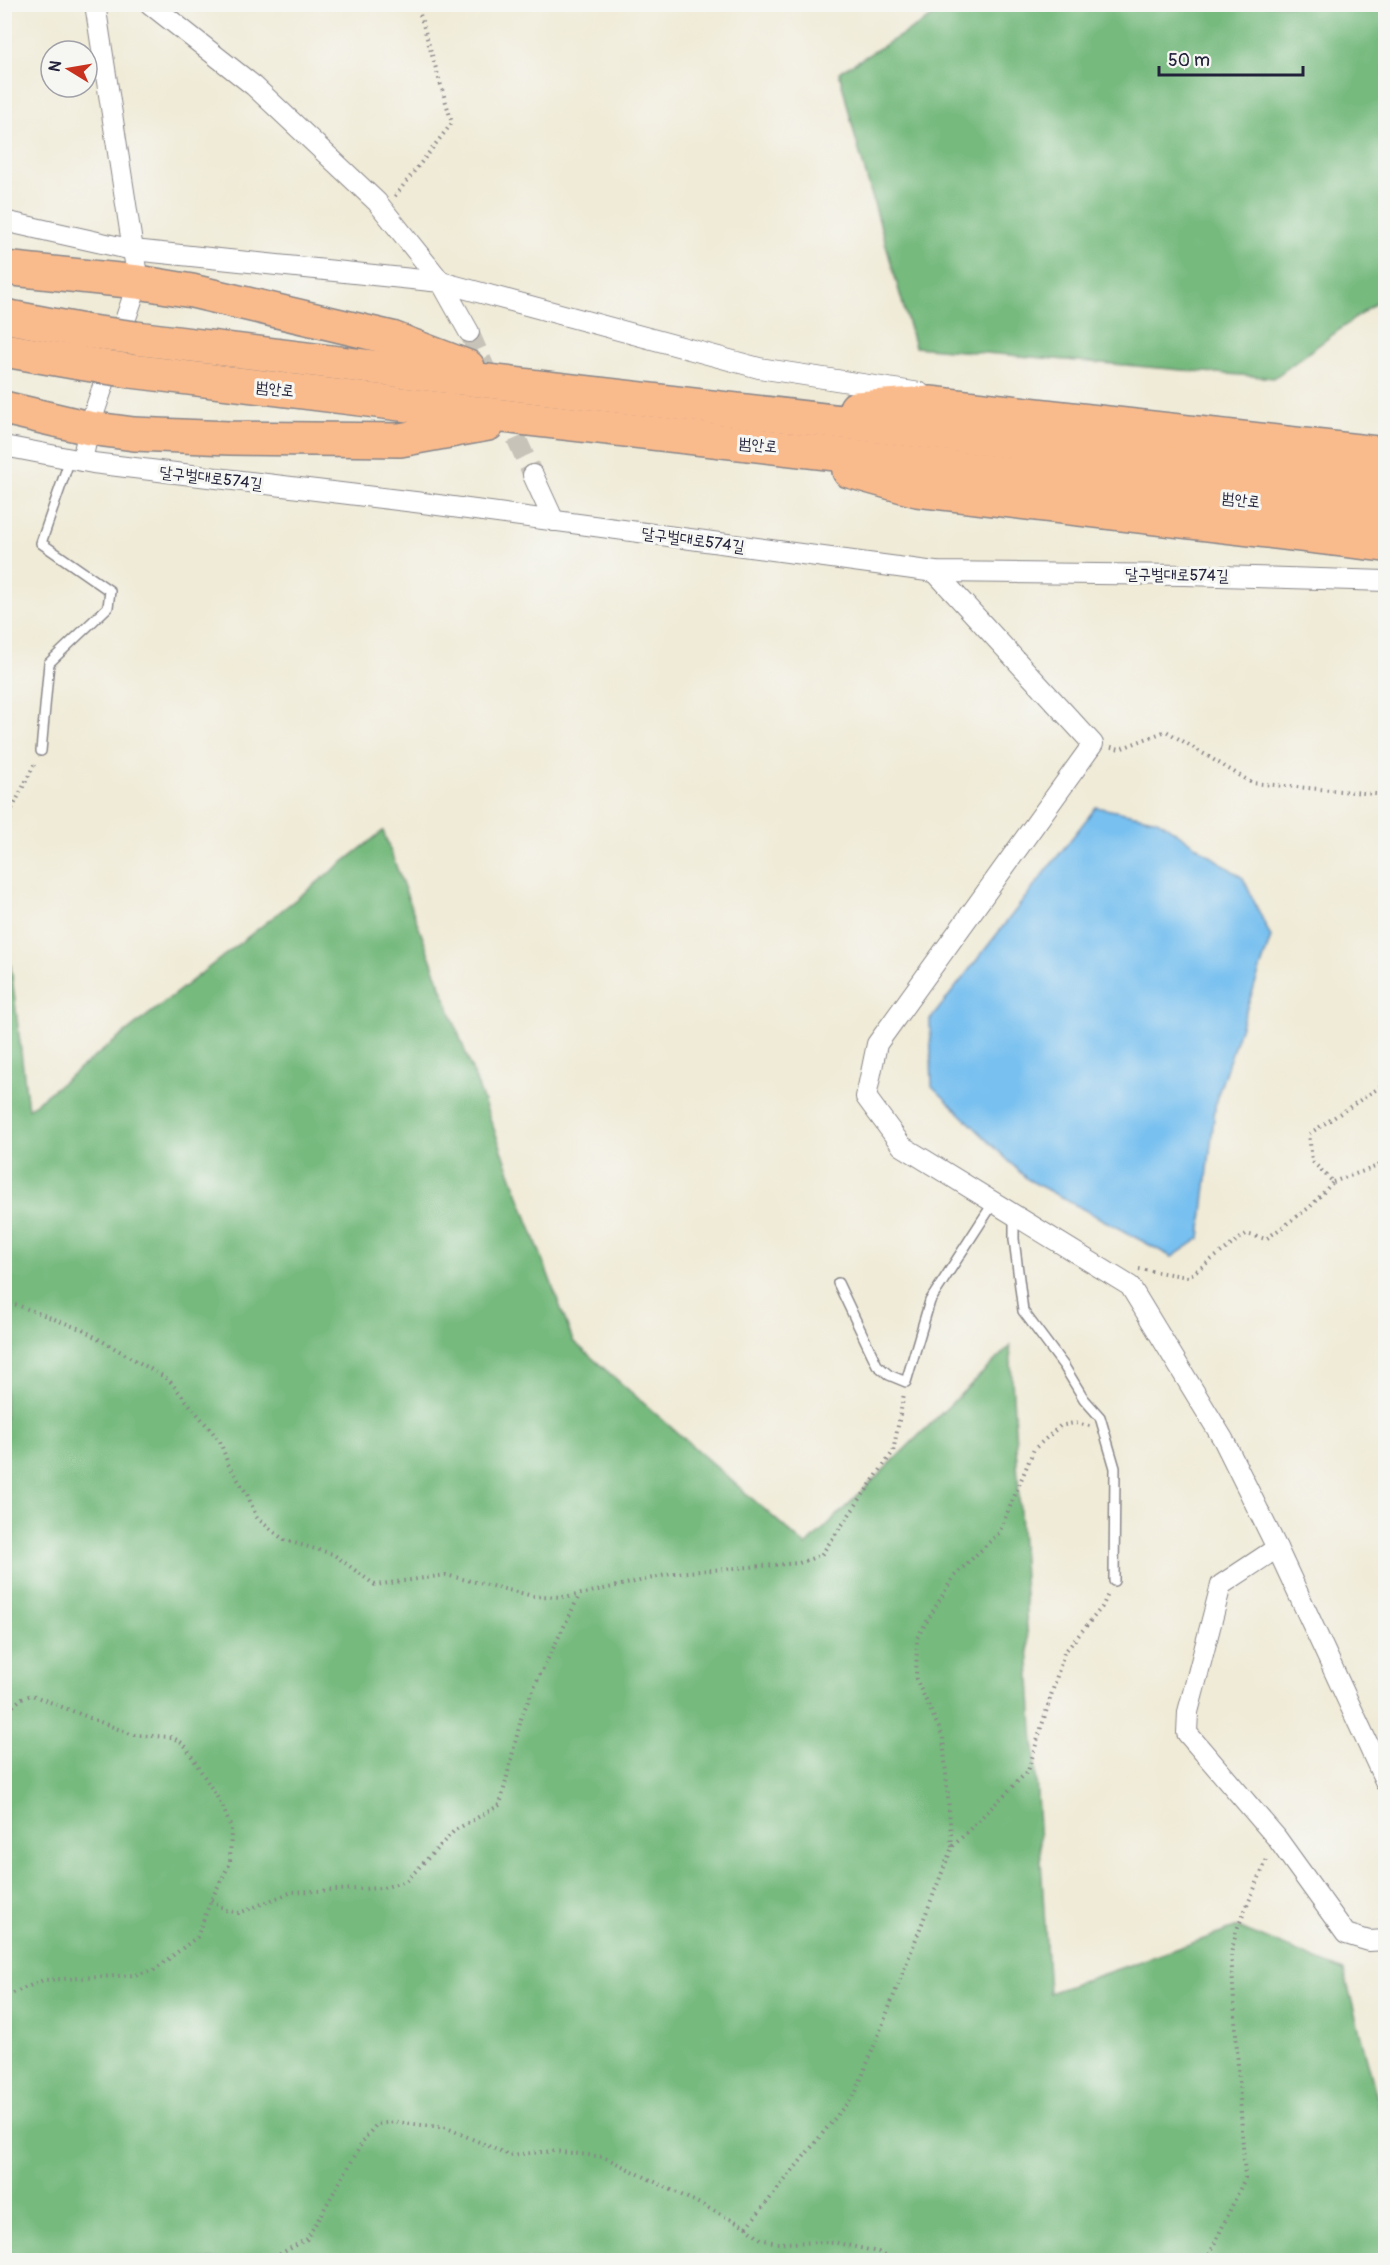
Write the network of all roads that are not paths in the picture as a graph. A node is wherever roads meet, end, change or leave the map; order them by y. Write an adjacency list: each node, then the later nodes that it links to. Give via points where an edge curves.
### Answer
1 (95, 4): 4 (street)
2 (150, 4): 7 (street, via 254,86 384,211)
3 (4, 221): 4 (street)
4 (133, 250): 6 (street); 7 (street)
5 (4, 268): 6 (highway)
6 (138, 282): 11 (highway, via 392,338); 16 (street)
7 (441, 282): 9 (street); 15 (street, via 759,368)
8 (4, 316): 11 (highway, 범안로, bridge, via 136,338)
9 (469, 332)
10 (4, 350): 14 (highway, 범안로, bridge, via 131,371)
11 (512, 384): 13 (highway, 범안로)
12 (4, 408): 16 (highway)
13 (774, 414): 15 (highway, via 930,403); 22 (highway, 범안로)
14 (524, 418): 16 (highway, via 400,440 229,438); 17 (highway, 범안로)
15 (1148, 427): 19 (highway)
16 (89, 428): 20 (street)
17 (761, 445): 23 (highway, 범안로); 25 (highway, via 918,490)
18 (4, 446): 20 (street, 달구벌대로574길)
19 (1386, 454)
20 (76, 460): 24 (street, 달구벌대로574길); 28 (lane, via 41,543 110,591 108,608 49,663)
21 (533, 475): 24 (street)
22 (1386, 485)
23 (1386, 518)
24 (554, 521): 26 (street, 달구벌대로574길)
25 (1386, 544)
26 (935, 572): 27 (street, 달구벌대로574길); 29 (street, via 1093,744 877,1044 866,1097 902,1146)
27 (1386, 581)
28 (41, 751)
29 (994, 1202): 30 (street); 31 (lane, via 930,1301 906,1382 877,1365)
30 (1014, 1215): 32 (street, via 1130,1286 1223,1439); 33 (lane, via 1023,1311 1100,1417 1115,1468)
31 (838, 1283)
32 (1277, 1548): 34 (street); 35 (street, via 1221,1585 1188,1712 1187,1733 1276,1836 1346,1934 1370,1941)
33 (1114, 1581)
34 (1386, 1783)
35 (1386, 1940)

